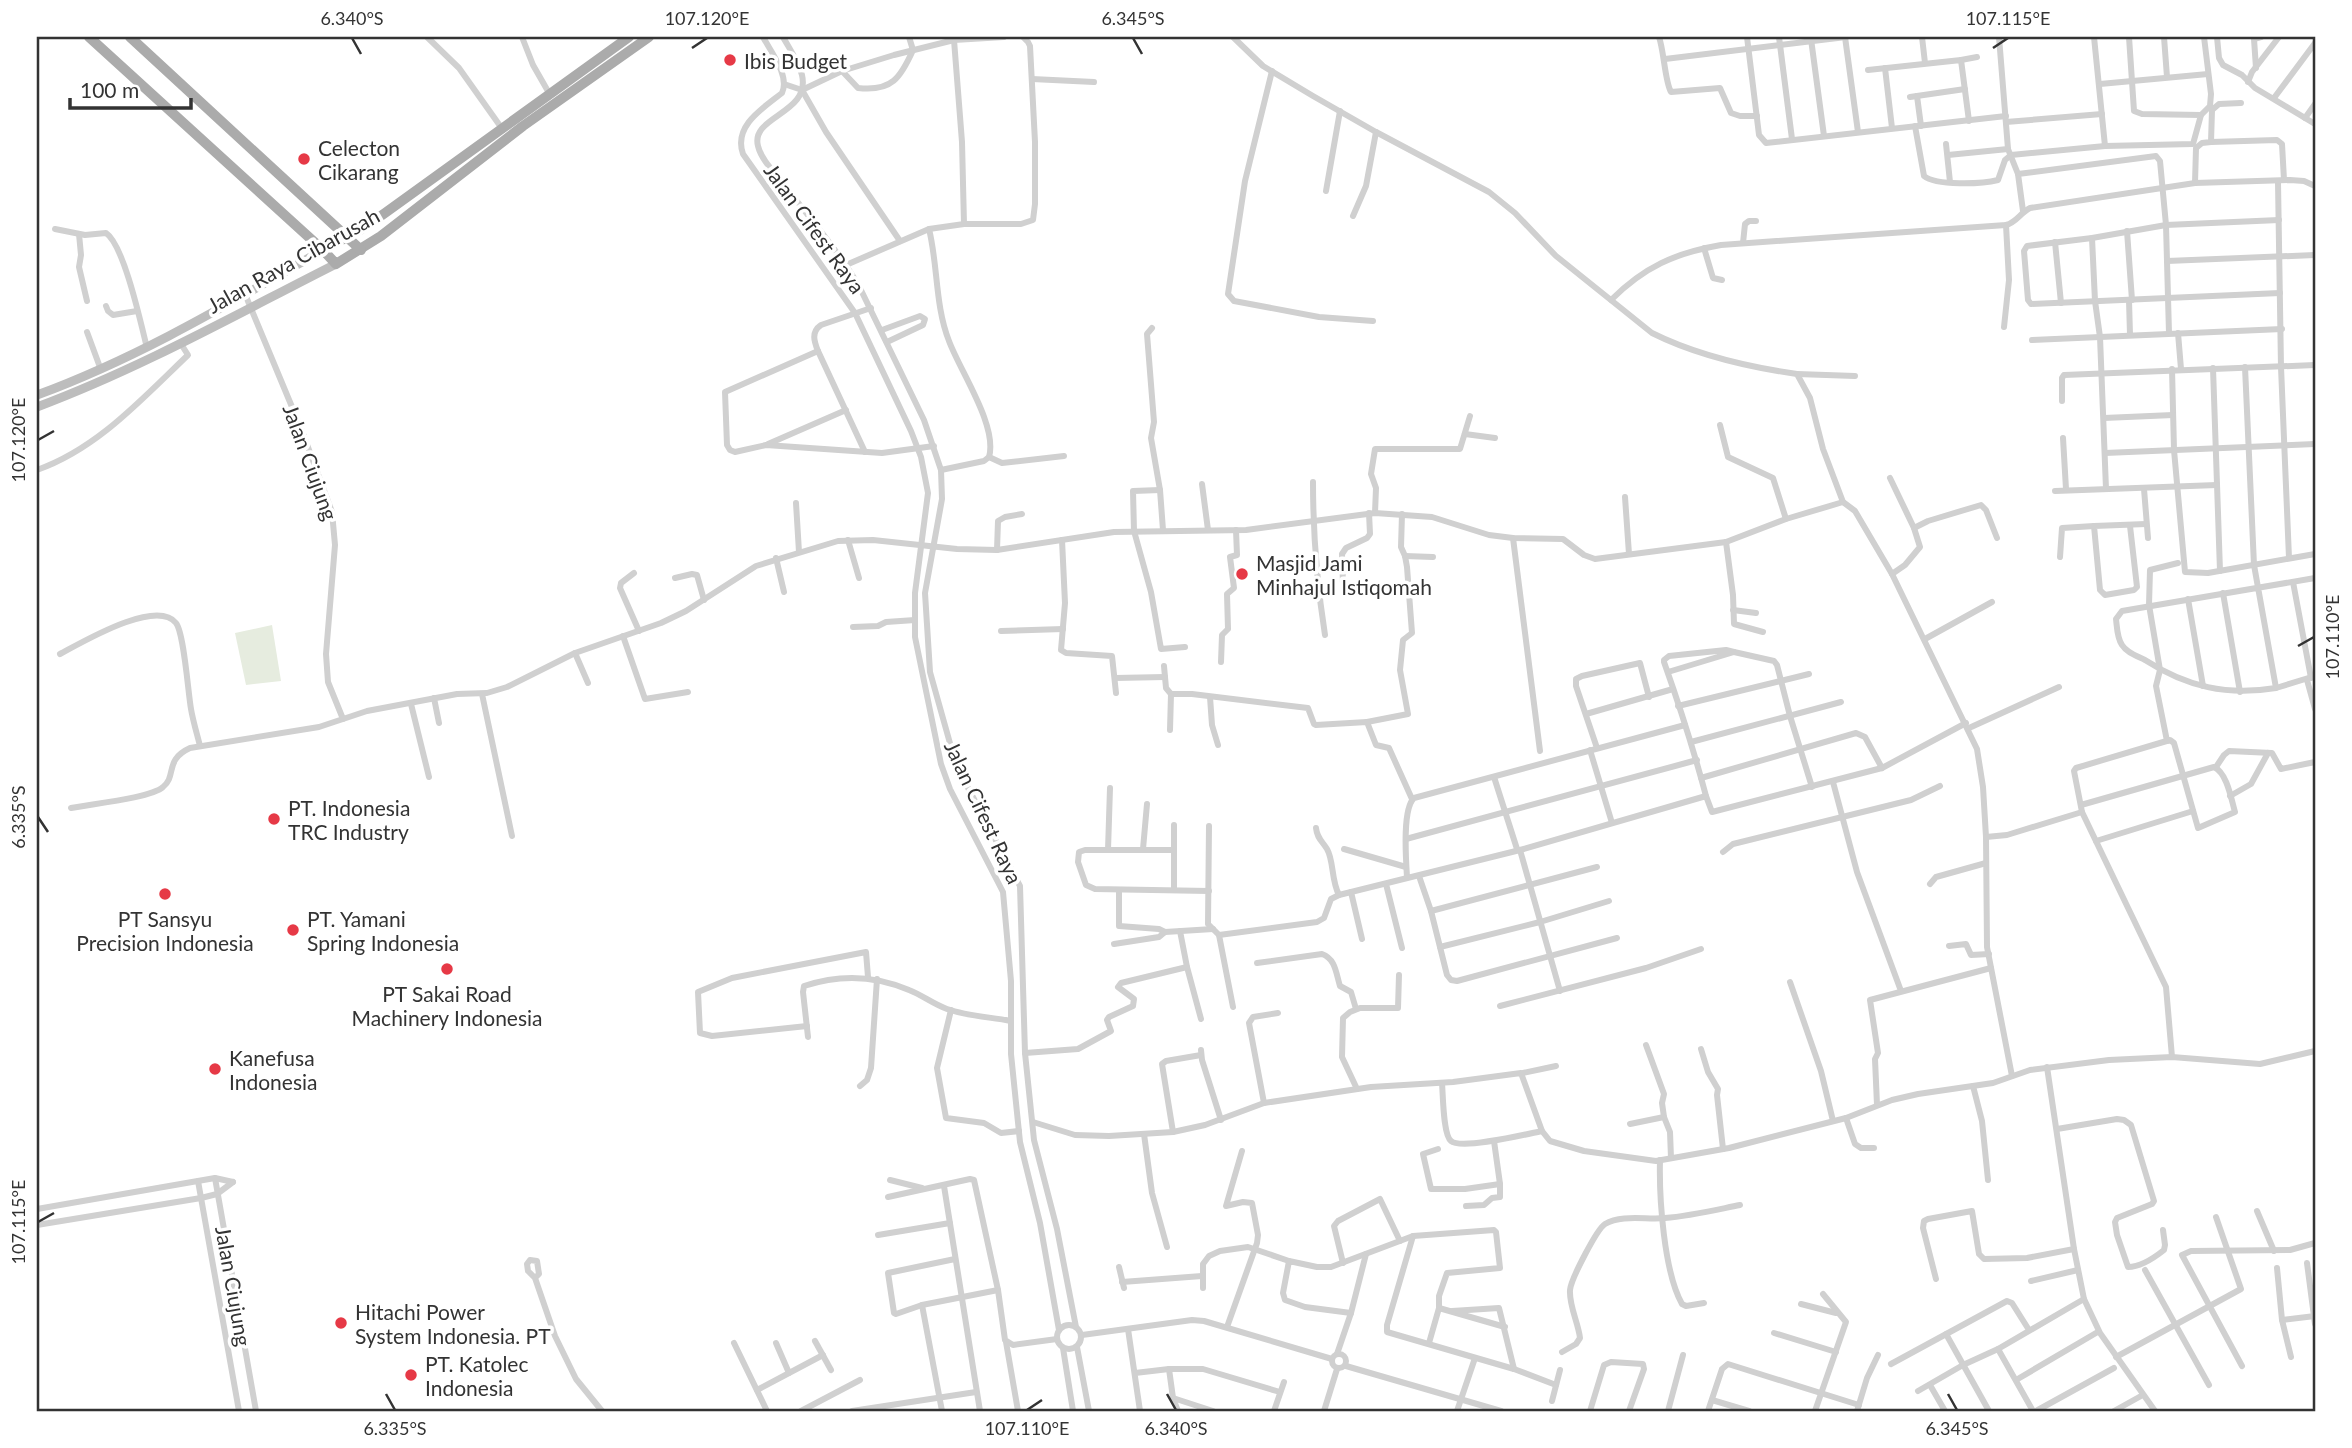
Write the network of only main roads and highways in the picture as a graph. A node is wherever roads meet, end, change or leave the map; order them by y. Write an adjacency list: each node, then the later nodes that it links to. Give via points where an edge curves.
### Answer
1 (89, 37): 7 (main road)
2 (130, 37): 6 (main road)
3 (629, 37): 5 (main road, Jalan Raya Cibarusah, via 550,93)
4 (649, 37): 5 (main road, Jalan Raya Cibarusah)
5 (504, 133): 6 (main road, Jalan Raya Cibarusah); 8 (main road, Jalan Raya Cibarusah)
6 (348, 237): 7 (main road, Jalan Raya Cibarusah); 8 (main road)
7 (323, 250): 8 (main road, Jalan Raya Cibarusah, via 336,264)
8 (361, 250)

